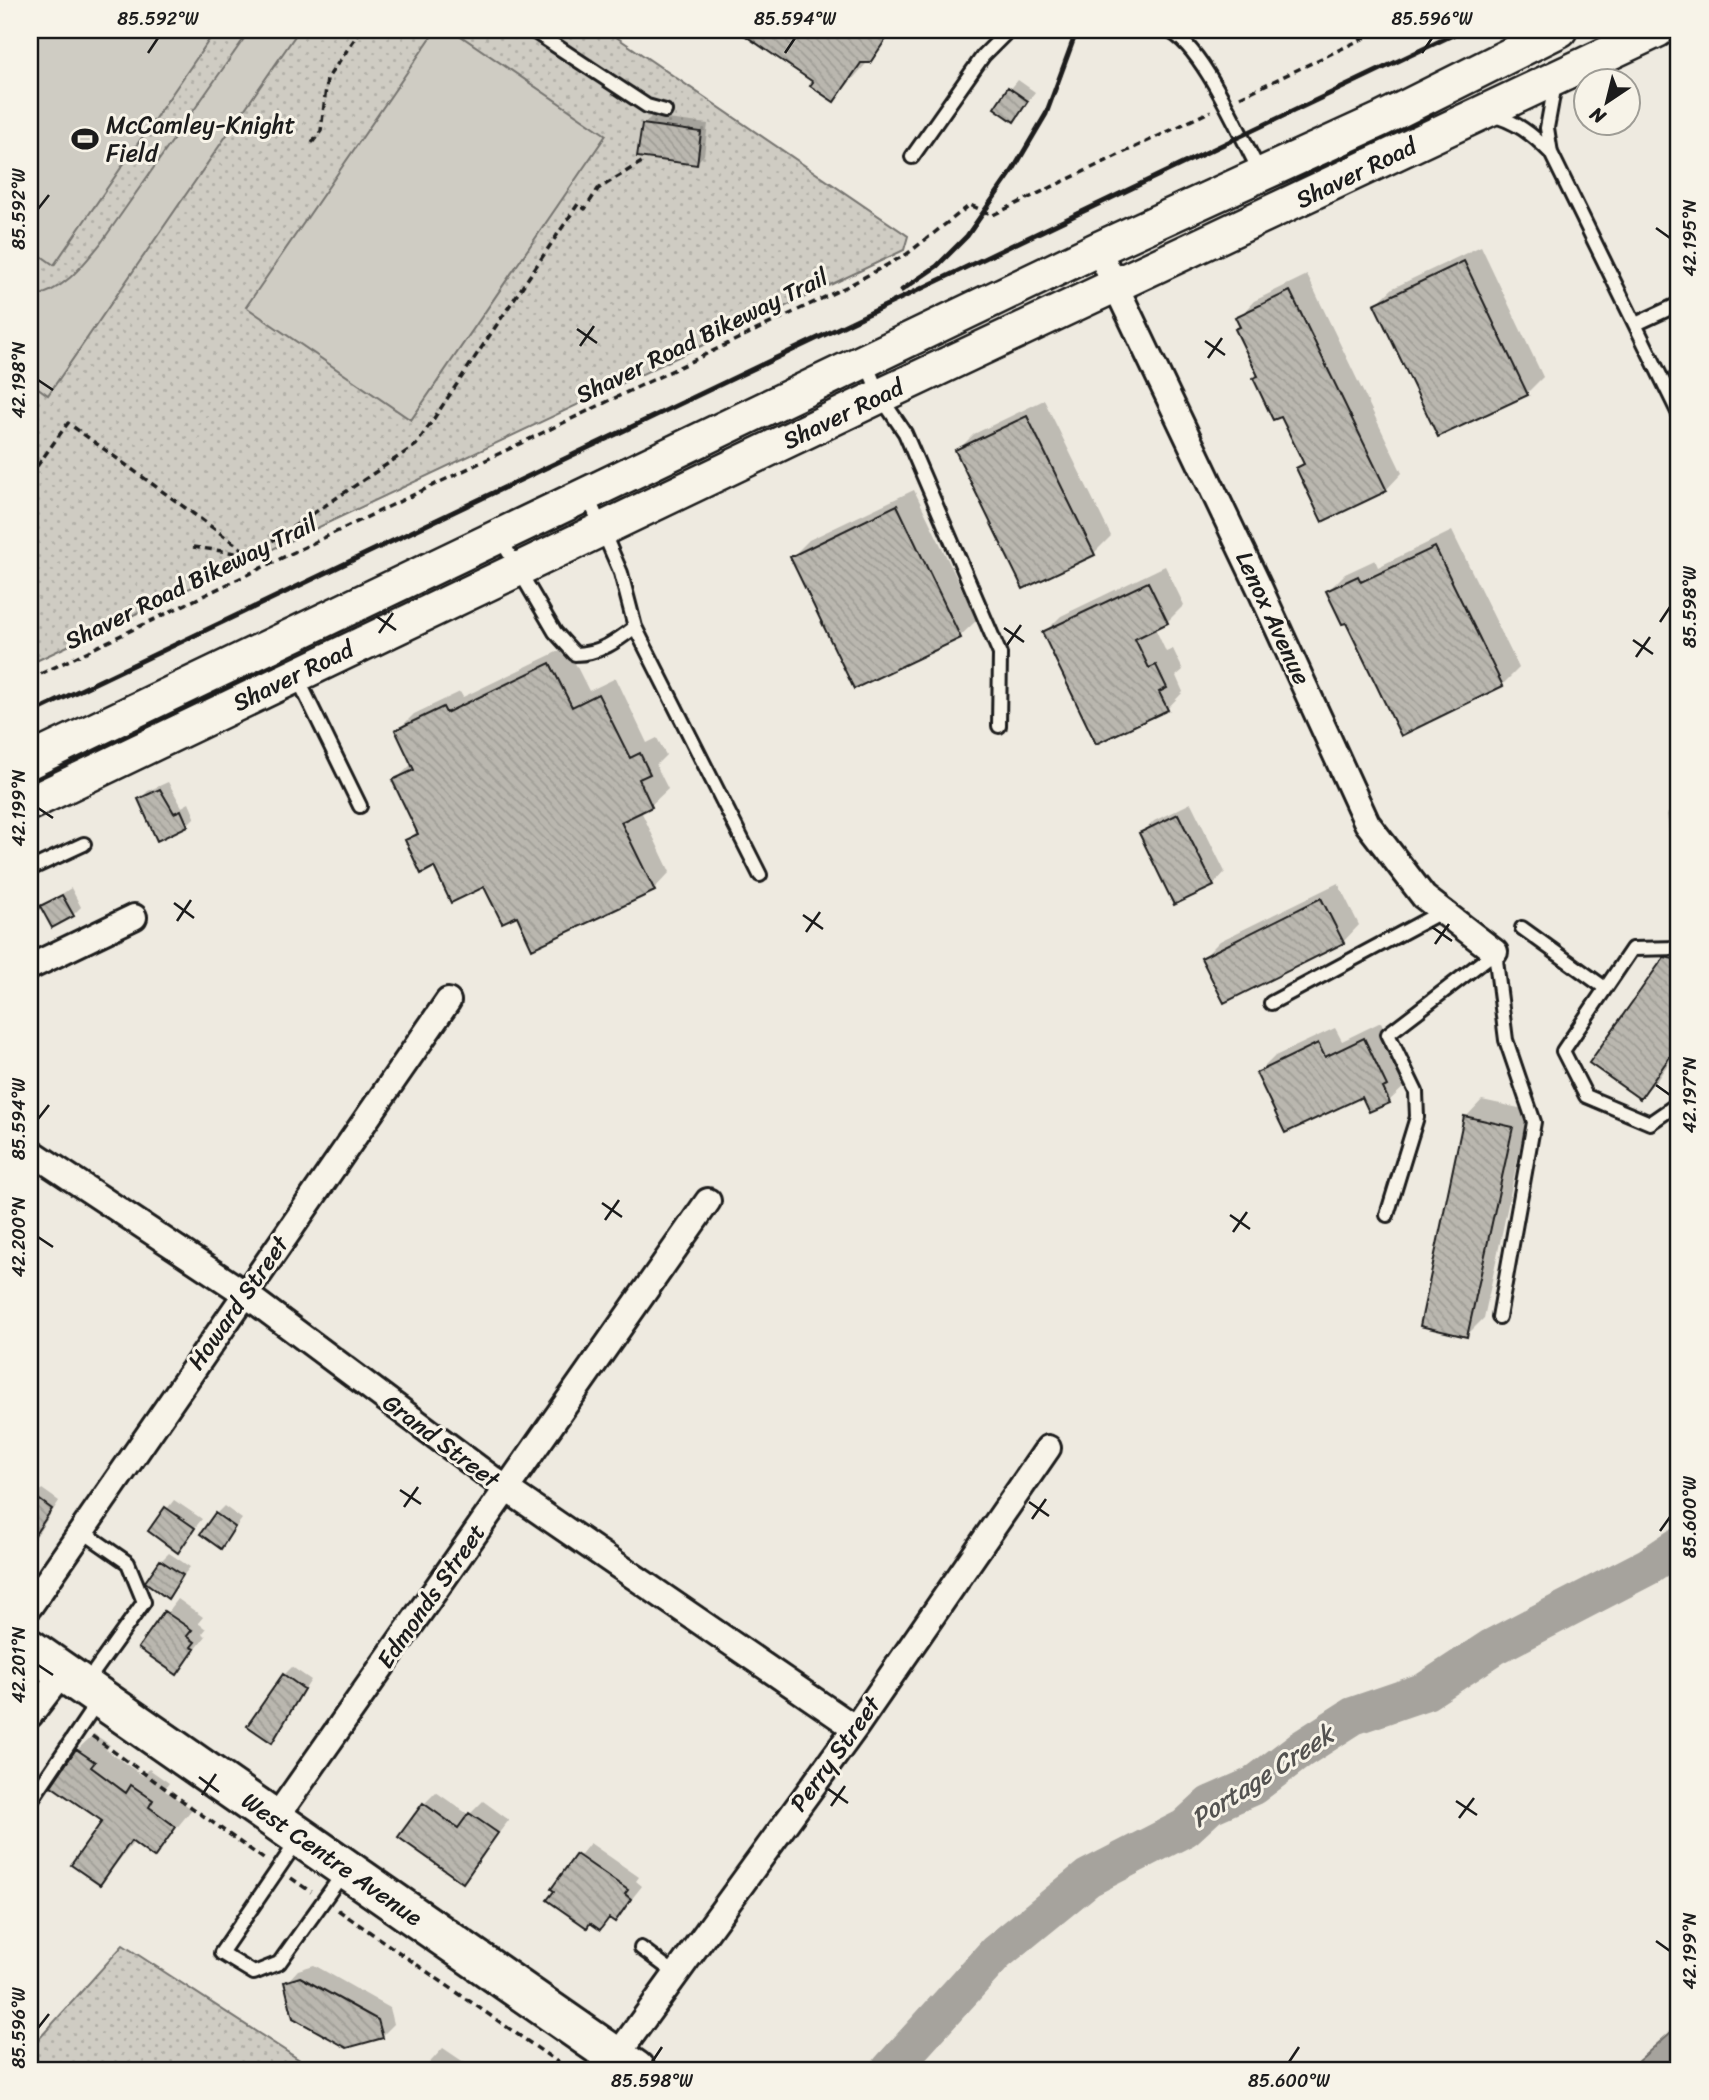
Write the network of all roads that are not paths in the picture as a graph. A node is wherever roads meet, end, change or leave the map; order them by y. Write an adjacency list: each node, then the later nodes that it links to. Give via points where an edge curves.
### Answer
1 (532, 30): 7 (lane, via 647,106)
2 (1009, 30): 10 (lane, via 983,56)
3 (1167, 30): 11 (lane, via 1176,33 1209,75)
4 (1560, 30): 11 (main road, Shaver Road)
5 (1658, 30): 6 (main road, Shaver Road)
6 (1555, 80): 8 (main road, Shaver Road); 9 (lane, via 1547,128)
7 (665, 111)
8 (1480, 114): 9 (lane, via 1521,127); 13 (main road, Shaver Road)
9 (1551, 153): 15 (lane)
10 (912, 157)
11 (1261, 174): 12 (main road, Shaver Road)
12 (1098, 249): 13 (street, Lenox Avenue); 16 (main road, Shaver Road)
13 (1116, 286): 17 (main road, Shaver Road); 32 (street, Lenox Avenue, via 1367,823 1397,865)
14 (1679, 304): 15 (lane)
15 (1636, 324): 18 (lane)
16 (865, 360): 17 (lane); 19 (main road, Shaver Road)
17 (880, 396): 20 (main road, Shaver Road); 25 (lane, via 905,433 1000,654)
18 (1679, 414)
19 (586, 493): 20 (lane); 21 (main road, Shaver Road)
20 (602, 531): 22 (main road, Shaver Road); 23 (lane, via 621,573)
21 (498, 535): 22 (lane); 26 (main road, Shaver Road)
22 (519, 570): 23 (lane, via 555,632 575,654 588,654 616,642); 24 (main road, Shaver Road)
23 (635, 626): 31 (lane)
24 (295, 674): 27 (main road, Shaver Road); 28 (lane)
25 (999, 726)
26 (30, 761)
27 (30, 803)
28 (360, 806)
29 (84, 844): 30 (lane)
30 (30, 869)
31 (760, 875)
32 (1441, 912): 36 (street, Lenox Avenue); 40 (lane)
33 (134, 916): 37 (street)
34 (1522, 928): 38 (lane)
35 (1679, 948): 38 (lane, via 1632,949)
36 (1495, 952): 44 (lane, via 1388,1034 1416,1092 1418,1117); 46 (lane, via 1506,1040 1534,1122)
37 (30, 967)
38 (1605, 988): 41 (lane, via 1563,1051 1586,1096 1650,1123)
39 (448, 1001): 45 (street, Howard Street)
40 (1270, 1003)
41 (1679, 1103)
42 (30, 1151): 45 (street, Grand Street)
43 (708, 1201): 48 (street, Edmonds Street)
44 (1387, 1215)
45 (244, 1293): 48 (street, Grand Street); 49 (street, Howard Street)
46 (1499, 1317)
47 (1048, 1448): 54 (street, Perry Street)
48 (505, 1488): 54 (street, Grand Street); 56 (street, Edmonds Street)
49 (82, 1531): 50 (street, Howard Street); 52 (lane, via 128,1563 144,1602)
50 (30, 1606)
51 (30, 1649): 52 (main road, West Centre Avenue)
52 (82, 1696): 53 (street); 55 (lane); 56 (main road, West Centre Avenue)
53 (30, 1714)
54 (855, 1728): 59 (street, Perry Street)
55 (30, 1802)
56 (287, 1828): 57 (main road, West Centre Avenue); 57 (lane, via 278,1869 220,1953 254,1973 279,1963)
57 (346, 1869): 60 (main road, West Centre Avenue)
58 (641, 1948): 59 (lane)
59 (676, 1974): 60 (street, Perry Street)
60 (625, 2064)

